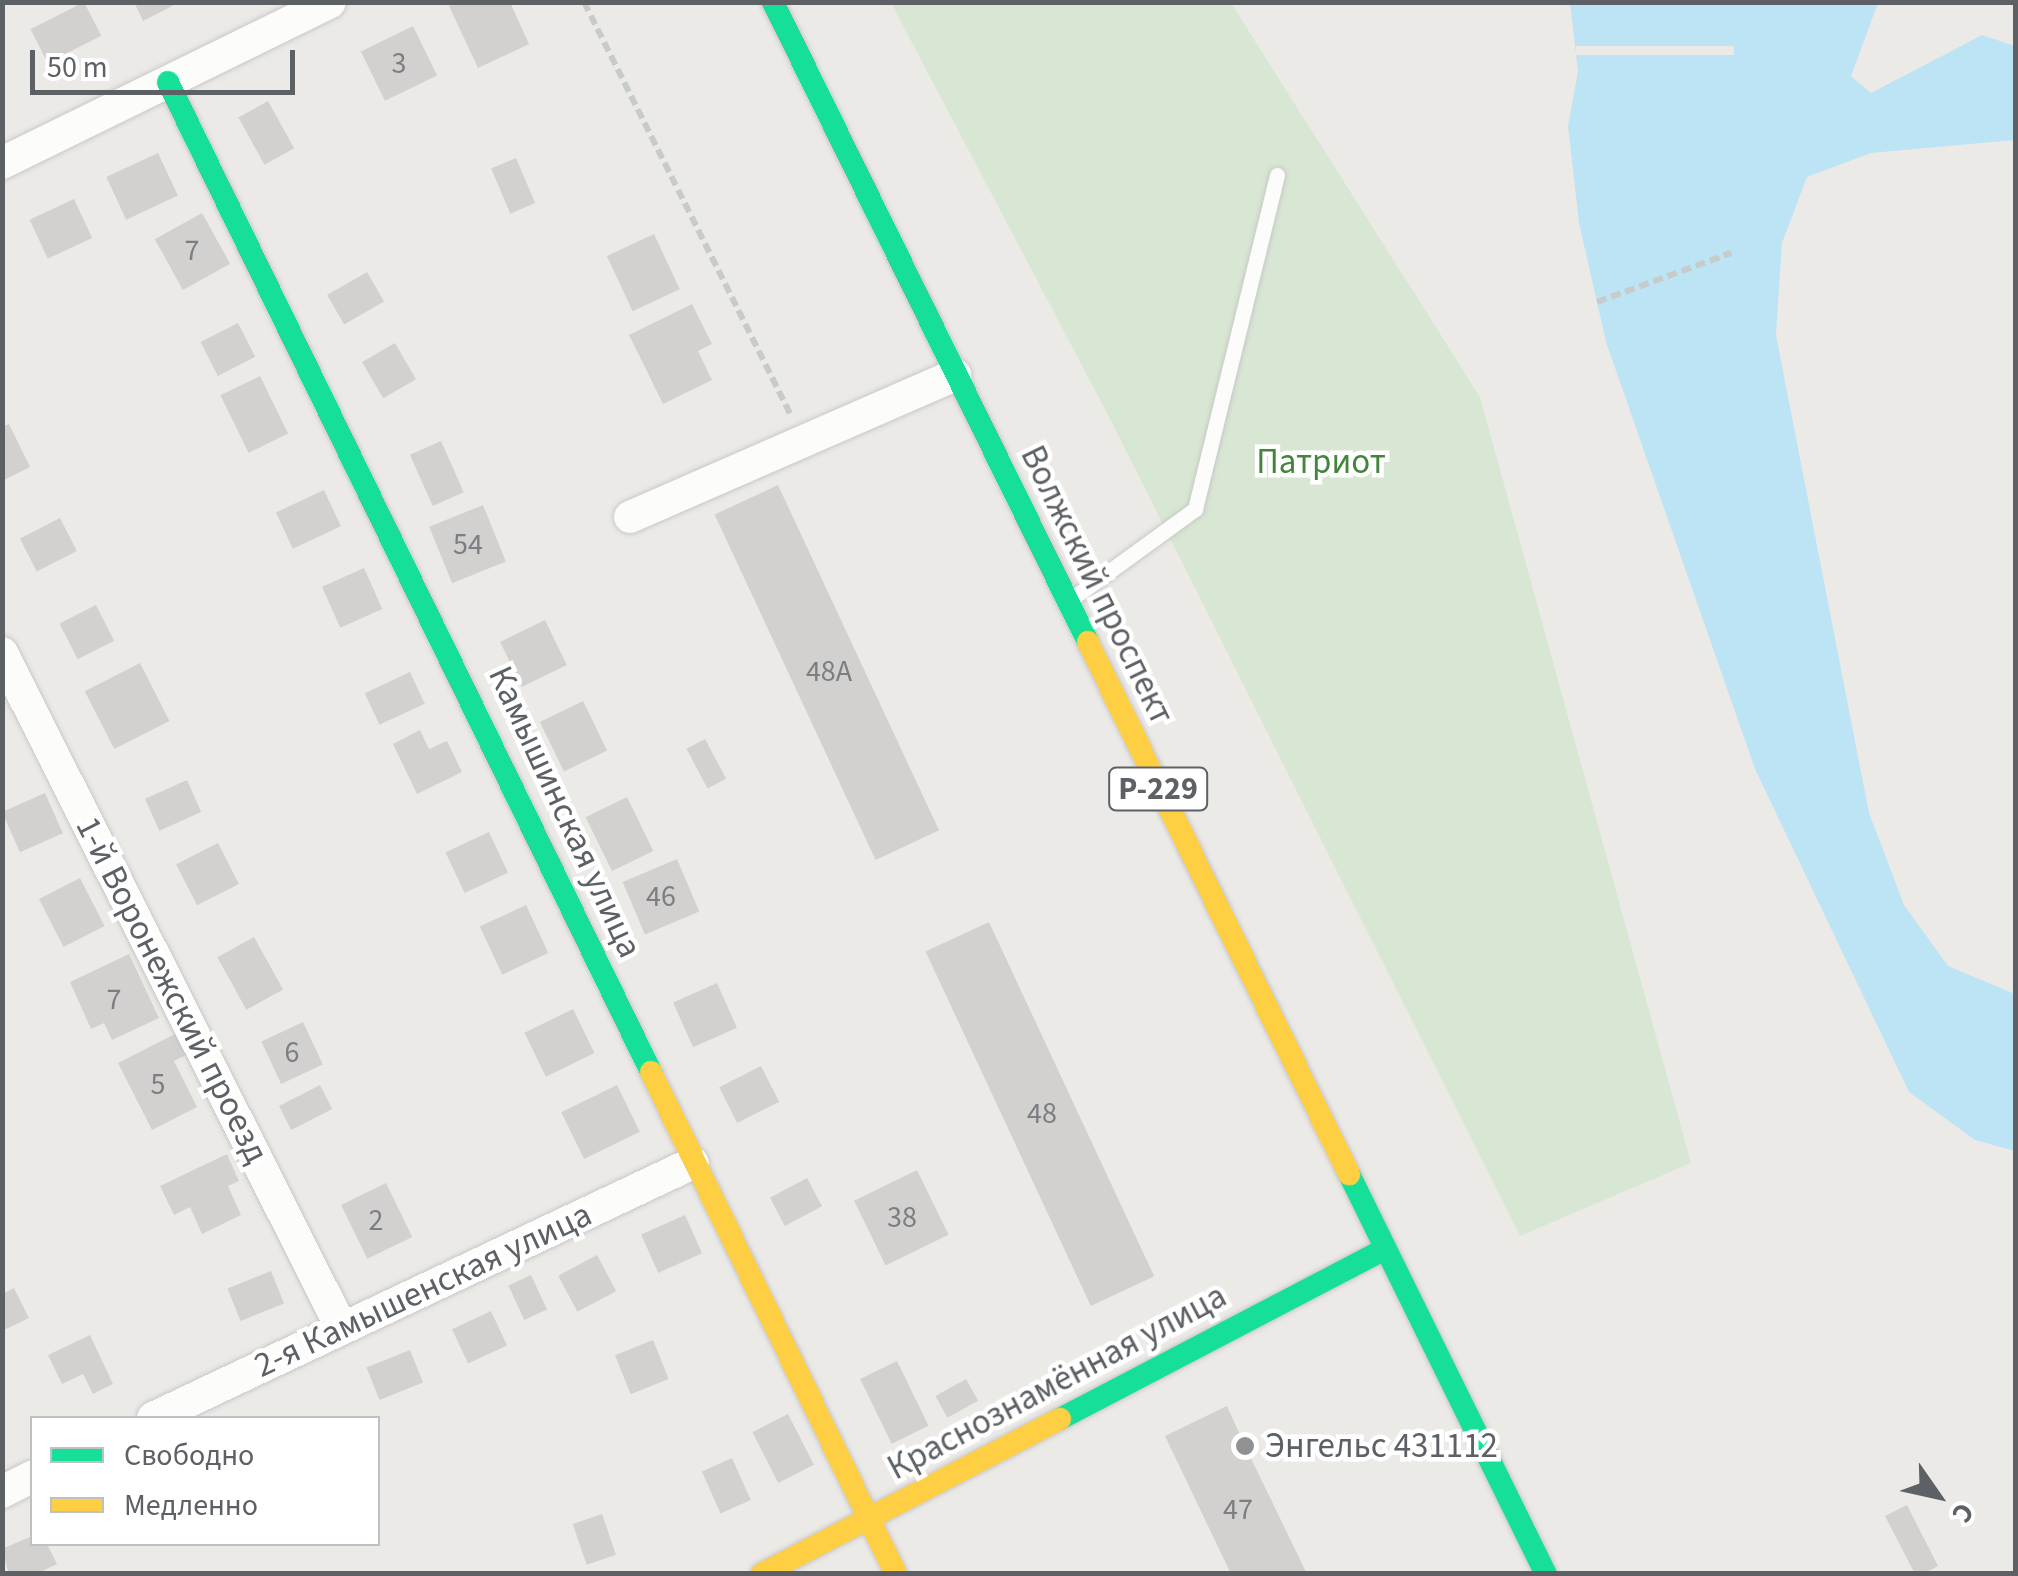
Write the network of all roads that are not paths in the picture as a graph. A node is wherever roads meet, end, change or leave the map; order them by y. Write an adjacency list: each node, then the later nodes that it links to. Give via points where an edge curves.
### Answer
1 (330, 2): 3 (street)
2 (773, 2): 6 (street, Волжский проспект / Р-229)
3 (168, 82): 4 (street); 10 (street, Камышинская улица, via 442,632)
4 (2, 164)
5 (1277, 175): 8 (lane, via 1195,509)
6 (955, 375): 7 (street); 8 (street, Волжский проспект / Р-229)
7 (630, 516)
8 (1066, 603): 11 (street, Волжский проспект / Р-229)
9 (2, 653): 12 (street, 1-й Воронежский проезд)
10 (693, 1163): 12 (street, 2-я Камышенская улица); 14 (street, Камышинская улица)
11 (1383, 1250): 14 (street, Краснознамённая улица); 17 (street, Волжский проспект / Р-229)
12 (341, 1327): 13 (street, 2-я Камышенская улица)
13 (157, 1416)
14 (868, 1522): 15 (street, Краснознамённая улица); 16 (street, Камышинская улица)
15 (762, 1574)
16 (896, 1574)
17 (1546, 1574)

